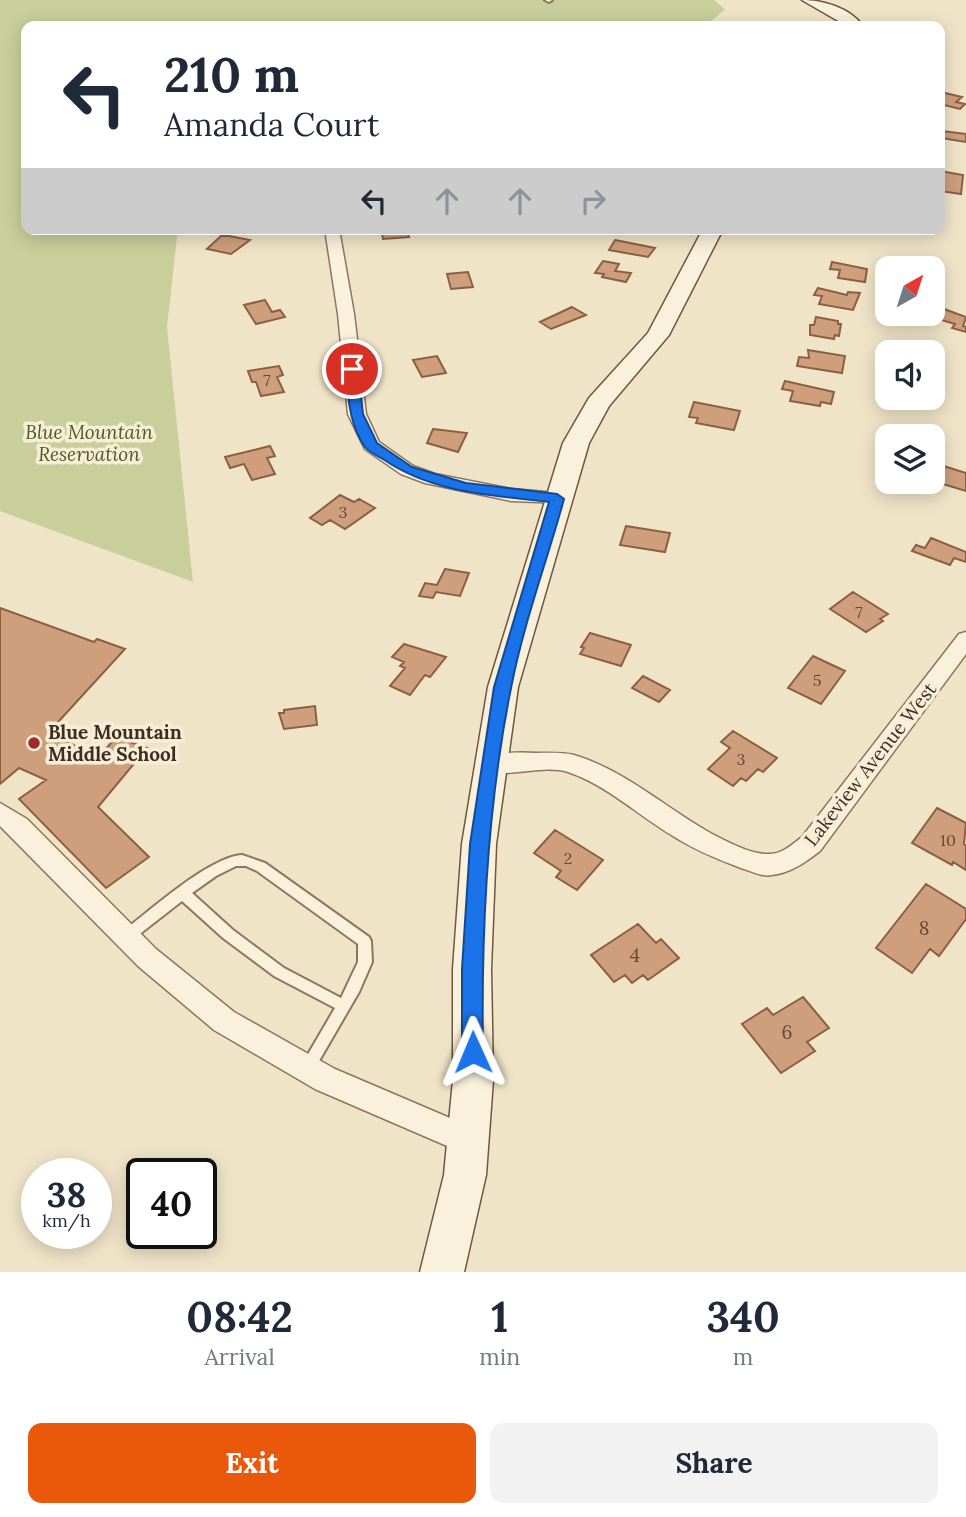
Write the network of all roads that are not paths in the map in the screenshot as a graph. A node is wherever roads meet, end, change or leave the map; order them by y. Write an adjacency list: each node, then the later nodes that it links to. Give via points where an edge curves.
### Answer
1 (809, 0): 2 (street)
2 (851, 21)
3 (333, 235): 5 (street, via 357,414 371,446 407,470 431,479)
4 (709, 235): 5 (street, via 658,335 598,403 576,443)
5 (557, 499): 7 (street, via 503,687)
6 (966, 639): 7 (street, Lakeview Avenue West, via 811,844 772,865 720,850 622,789 570,763)
7 (491, 764): 13 (street, via 479,844)
8 (0, 813): 10 (street)
9 (184, 894): 10 (lane); 11 (lane, via 279,972); 11 (lane, via 234,861 261,867 364,941 365,962)
10 (126, 937): 12 (street, via 193,998 243,1033)
11 (344, 1006): 12 (lane)
12 (307, 1068): 13 (street, via 367,1100)
13 (468, 1140): 14 (street, via 465,1175)
14 (442, 1272)

